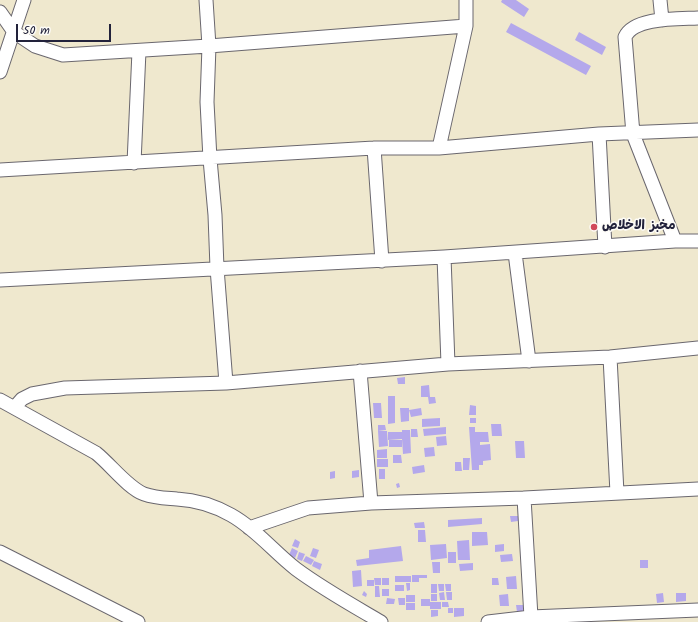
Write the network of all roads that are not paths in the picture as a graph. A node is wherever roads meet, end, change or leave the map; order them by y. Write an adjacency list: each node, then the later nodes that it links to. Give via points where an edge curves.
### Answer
1 (24, 0): 9 (street)
2 (206, 0): 10 (street)
3 (466, 0): 8 (street)
4 (660, 0): 7 (street)
5 (0, 12): 9 (street)
6 (698, 18): 7 (street)
7 (662, 20): 15 (street, via 637,25 628,30 625,37)
8 (466, 26): 10 (street); 17 (street)
9 (14, 32): 11 (street, via 35,46 63,55); 12 (street)
10 (209, 46): 11 (street); 18 (street, via 207,102)
11 (139, 51): 19 (street)
12 (0, 72)
13 (698, 130): 15 (street)
14 (599, 134): 15 (street); 17 (street); 23 (street)
15 (633, 134): 21 (street)
16 (374, 148): 17 (street); 18 (street); 26 (street)
17 (439, 148)
18 (210, 159): 19 (street); 27 (street)
19 (134, 163): 20 (street)
20 (0, 170)
21 (675, 241): 22 (street); 23 (street)
22 (698, 241)
23 (605, 247): 24 (street)
24 (515, 253): 25 (street); 31 (street)
25 (444, 257): 26 (street); 32 (street)
26 (382, 261): 27 (street)
27 (217, 268): 28 (street); 34 (street)
28 (0, 280)
29 (698, 348): 30 (street)
30 (610, 357): 31 (street); 38 (street)
31 (529, 361): 32 (street)
32 (448, 364): 33 (street)
33 (360, 371): 34 (street); 40 (street)
34 (226, 383): 36 (street, via 65,388 32,394 22,399)
35 (0, 400): 36 (street)
36 (15, 407): 41 (street, via 96,453 143,494 160,499 207,504 229,514)
37 (698, 489): 38 (street)
38 (617, 493): 39 (street)
39 (524, 498): 40 (street); 44 (street)
40 (371, 503): 41 (street, via 308,508)
41 (249, 528): 46 (street, via 321,587)
42 (0, 552): 45 (street)
43 (698, 610): 44 (street)
44 (531, 617): 47 (street)
45 (138, 622)
46 (381, 622)
47 (488, 622)

